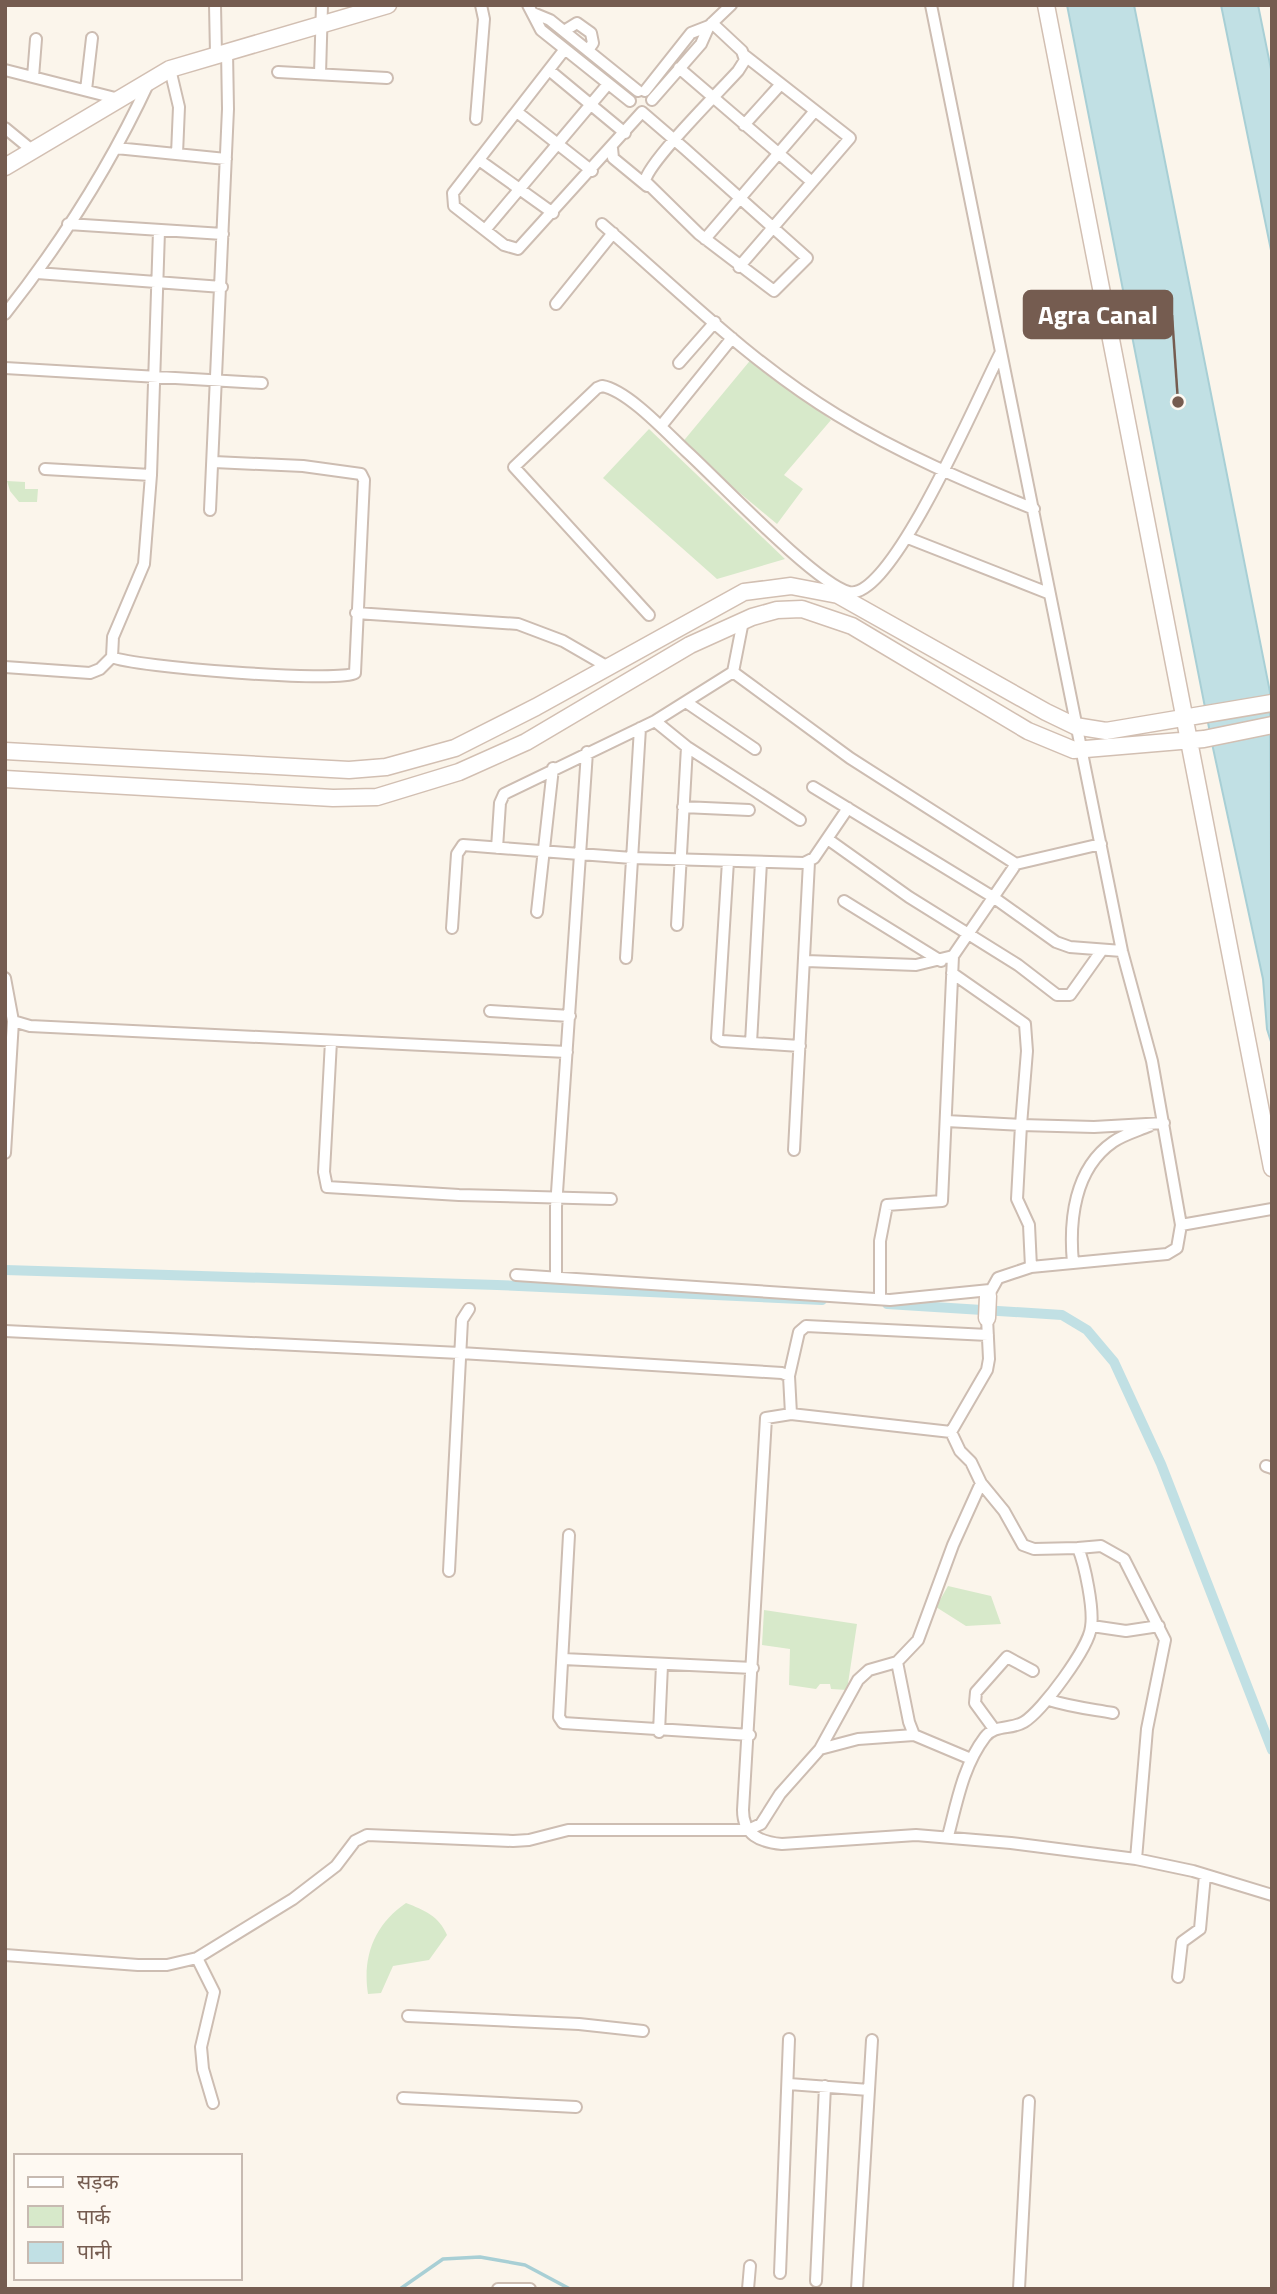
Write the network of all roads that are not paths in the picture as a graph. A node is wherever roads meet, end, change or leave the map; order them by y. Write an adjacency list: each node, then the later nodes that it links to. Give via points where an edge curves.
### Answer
1 (215, 5): 17 (street)
2 (322, 5): 10 (street)
3 (388, 5): 8 (street)
4 (481, 5): 39 (street, via 484,19)
5 (731, 5): 11 (street)
6 (931, 5): 75 (street)
7 (1046, 5): 99 (street)
8 (359, 9): 10 (street)
9 (531, 9): 12 (street); 15 (street, via 537,26)
10 (323, 24): 17 (street); 24 (street)
11 (710, 24): 18 (street); 19 (street, via 701,44); 31 (street, via 691,33)
12 (563, 30): 15 (street); 31 (street)
13 (92, 38): 30 (street)
14 (36, 39): 25 (street)
15 (552, 39): 16 (street)
16 (565, 49): 21 (street); 28 (street)
17 (222, 52): 20 (street); 50 (street)
18 (744, 55): 29 (street); 32 (street, via 743,64)
19 (680, 68): 31 (street); 32 (street)
20 (170, 69): 27 (street); 48 (street, via 179,107)
21 (550, 69): 35 (street); 36 (street)
22 (5, 70): 25 (street)
23 (278, 72): 24 (street)
24 (320, 74): 26 (street)
25 (33, 77): 30 (street)
26 (387, 78)
27 (150, 80): 33 (street); 45 (street)
28 (608, 84): 34 (street); 35 (street)
29 (781, 84): 38 (street); 40 (street)
30 (86, 90): 33 (street)
31 (645, 94): 34 (street); 37 (street, via 648,109)
32 (713, 98): 40 (street); 43 (street)
33 (119, 99): 47 (street)
34 (630, 102): 37 (street)
35 (591, 104): 42 (street); 44 (street)
36 (517, 112): 44 (street); 51 (street)
37 (642, 112): 42 (street); 43 (street)
38 (814, 112): 49 (street); 54 (street, via 850,138)
39 (476, 119)
40 (744, 125): 49 (street)
41 (5, 128): 47 (street)
42 (625, 132): 46 (street)
43 (676, 141): 55 (street, via 648,171); 57 (street)
44 (557, 143): 53 (street); 56 (street)
45 (116, 148): 48 (street); 59 (street)
46 (612, 148): 53 (street); 55 (street, via 612,158)
47 (33, 151): 52 (street)
48 (177, 154): 50 (street)
49 (777, 155): 54 (street); 57 (street)
50 (226, 159): 65 (street)
51 (479, 160): 56 (street); 62 (street, via 452,202)
52 (5, 167)
53 (592, 171): 58 (street)
54 (812, 182): 61 (street)
55 (647, 187): 66 (street)
56 (519, 189): 58 (street); 62 (street)
57 (740, 198): 61 (street); 66 (street)
58 (553, 213): 62 (street, via 518,249 504,245)
59 (68, 224): 63 (street); 68 (street)
60 (602, 224): 64 (street)
61 (773, 228): 67 (street); 67 (street, via 807,258 774,290)
62 (485, 230)
63 (159, 231): 65 (street); 69 (street)
64 (613, 233): 71 (street); 73 (street)
65 (223, 234): 70 (street)
66 (705, 239): 67 (street)
67 (739, 267)
68 (37, 273): 69 (street); 72 (street)
69 (158, 281): 70 (street); 78 (street)
70 (222, 288): 79 (street)
71 (556, 304)
72 (5, 314)
73 (715, 322): 74 (street); 76 (street)
74 (732, 338): 81 (street); 84 (street, via 836,415)
75 (1001, 352): 84 (street); 86 (street)
76 (679, 363)
77 (5, 368): 78 (street)
78 (154, 378): 79 (street); 85 (street)
79 (217, 382): 80 (street); 82 (street)
80 (262, 383)
81 (661, 426): 88 (street, via 813,570 848,592 866,589); 91 (street, via 602,386 514,467)
82 (214, 462): 87 (street); 90 (street, via 361,474)
83 (45, 469): 85 (street)
84 (943, 472): 86 (street); 88 (street)
85 (151, 475): 93 (street, via 144,564 113,637)
86 (1034, 509): 89 (street)
87 (210, 510)
88 (908, 538): 89 (street)
89 (1048, 593): 102 (street)
90 (356, 612): 93 (street, via 356,667 350,676 231,671); 95 (street, via 519,624)
91 (649, 615)
92 (743, 621): 96 (street); 108 (street, via 777,610 825,614 1028,730); 111 (street, via 690,645 526,742 459,772 377,797)
93 (113, 657): 94 (street, via 90,673)
94 (5, 667)
95 (608, 667): 102 (street, via 744,592 791,586 818,589 856,603); 107 (street, via 455,748 386,767 349,770)
96 (733, 672): 97 (street); 127 (street, via 850,758)
97 (686, 702): 100 (street); 106 (street)
98 (1272, 703): 99 (street)
99 (1193, 718): 102 (street, via 1106,731); 104 (street)
100 (654, 721): 103 (street); 105 (street)
101 (1272, 725): 104 (street)
102 (1075, 726): 108 (street)
103 (640, 728): 109 (street); 122 (street)
104 (1197, 740): 108 (street); 154 (street)
105 (687, 747): 113 (street); 116 (street)
106 (755, 749)
107 (5, 751)
108 (1082, 751): 118 (street)
109 (587, 752): 110 (street); 121 (street)
110 (553, 768): 119 (street, via 504,794); 120 (street)
111 (5, 779)
112 (813, 787): 114 (street)
113 (683, 807): 115 (street); 123 (street)
114 (848, 808): 117 (street); 128 (street)
115 (749, 810)
116 (800, 820)
117 (829, 840): 126 (street); 133 (street)
118 (1101, 844): 127 (street); 135 (street)
119 (497, 848): 120 (street); 132 (street, via 460,847)
120 (544, 851): 121 (street); 130 (street)
121 (581, 854): 122 (street); 143 (street)
122 (632, 858): 123 (street); 137 (street)
123 (681, 860): 124 (street); 131 (street)
124 (728, 861): 125 (street); 146 (street, via 716,1032 722,1041)
125 (761, 862): 126 (street); 146 (street)
126 (809, 862): 138 (street)
127 (1016, 864): 128 (street)
128 (993, 897): 133 (street); 134 (street, via 1063,946)
129 (844, 901): 139 (street)
130 (537, 912)
131 (677, 925)
132 (452, 928)
133 (969, 934): 134 (street, via 1063,997 1081,984); 136 (street)
134 (1102, 950): 135 (street)
135 (1122, 951): 150 (street, via 1152,1060)
136 (953, 956): 139 (street); 140 (street)
137 (626, 958)
138 (806, 961): 139 (street, via 916,965); 147 (street)
139 (941, 961)
140 (952, 973): 149 (street); 151 (street, via 1025,1024)
141 (5, 978): 144 (street)
142 (490, 1011): 143 (street)
143 (570, 1016): 148 (street)
144 (13, 1021): 145 (street, via 44,1027); 153 (street)
145 (331, 1041): 148 (street); 155 (street, via 327,1186)
146 (751, 1043): 147 (street)
147 (800, 1046): 152 (street)
148 (567, 1052): 155 (street)
149 (946, 1121): 151 (street); 164 (street, via 943,1201 895,1202 885,1208)
150 (1159, 1124): 151 (street); 158 (street); 159 (street, via 1112,1143 1088,1170 1073,1206)
151 (1021, 1125): 160 (street, via 1017,1199 1028,1225)
152 (794, 1150)
153 (5, 1153)
154 (1272, 1168)
155 (557, 1198): 156 (street); 162 (street)
156 (611, 1199)
157 (1272, 1209): 158 (street)
158 (1181, 1225): 159 (street, via 1177,1248 1167,1254)
159 (1073, 1263): 160 (street)
160 (1031, 1267): 163 (street, via 1003,1275)
161 (516, 1275): 162 (street)
162 (556, 1278): 164 (street)
163 (989, 1293): 164 (street); 166 (street)
164 (880, 1299)
165 (469, 1309): 169 (street, via 462,1320)
166 (987, 1318): 168 (street)
167 (5, 1331): 169 (street)
168 (988, 1335): 170 (street, via 806,1326 799,1332); 172 (street, via 987,1370)
169 (460, 1353): 170 (street); 176 (street)
170 (789, 1376): 171 (street)
171 (791, 1414): 172 (street); 182 (street, via 769,1416 764,1423)
172 (951, 1432): 173 (street)
173 (981, 1483): 175 (street, via 1027,1548); 180 (street, via 918,1640)
174 (569, 1535): 179 (street)
175 (1078, 1548): 177 (street); 178 (street, via 1101,1546 1124,1559)
176 (449, 1571)
177 (1092, 1626): 178 (street, via 1126,1631); 184 (street)
178 (1159, 1626): 194 (street, via 1165,1648 1147,1729)
179 (563, 1659): 181 (street); 187 (street, via 559,1717 563,1724)
180 (897, 1662): 189 (street); 190 (street, via 869,1670 858,1680)
181 (662, 1665): 182 (street); 187 (street)
182 (753, 1668): 188 (street)
183 (1033, 1671): 186 (street, via 1007,1657 976,1692 975,1703)
184 (1049, 1700): 185 (street); 186 (street, via 1021,1724)
185 (1113, 1713)
186 (994, 1729): 191 (street)
187 (659, 1732): 188 (street)
188 (750, 1735): 192 (street, via 743,1817)
189 (915, 1735): 190 (street, via 858,1739); 191 (street)
190 (820, 1749): 192 (street, via 780,1794 761,1824)
191 (971, 1759): 193 (street)
192 (748, 1830): 193 (street, via 762,1841 782,1844); 198 (street, via 568,1830 513,1841 361,1836 327,1874)
193 (948, 1836): 194 (street)
194 (1136, 1859): 195 (street)
195 (1205, 1875): 196 (street); 199 (street, via 1200,1929 1182,1942)
196 (1272, 1895)
197 (5, 1955): 198 (street, via 138,1965)
198 (197, 1958): 209 (street, via 214,1992 201,2048)
199 (1178, 1977)
200 (408, 2016): 201 (street)
201 (643, 2031)
202 (789, 2039): 204 (street)
203 (872, 2040): 206 (street)
204 (789, 2084): 205 (street); 212 (street)
205 (825, 2086): 206 (street); 213 (street)
206 (869, 2090): 217 (street)
207 (403, 2098): 210 (street)
208 (1029, 2101): 218 (street)
209 (213, 2103)
210 (576, 2107)
211 (750, 2266): 216 (street)
212 (780, 2273)
213 (816, 2281)
214 (498, 2289): 215 (street)
215 (530, 2289)
216 (748, 2289)
217 (858, 2289)
218 (1019, 2289)

